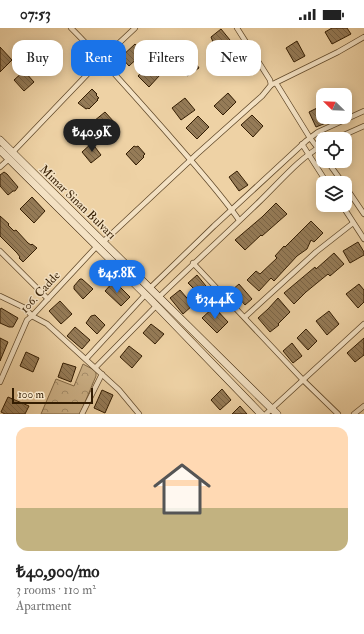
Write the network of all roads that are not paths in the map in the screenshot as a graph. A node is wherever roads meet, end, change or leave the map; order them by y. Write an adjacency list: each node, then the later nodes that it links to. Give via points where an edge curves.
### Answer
1 (71, 28): 5 (street)
2 (135, 28): 6 (street)
3 (237, 28): 9 (street)
4 (364, 37): 9 (street)
5 (83, 40)
6 (122, 40)
7 (86, 76): 20 (street)
8 (117, 76): 21 (street)
9 (273, 84): 13 (street); 21 (street, 106. Cadde)
10 (364, 111): 13 (street)
11 (364, 126): 12 (street)
12 (351, 132)
13 (310, 138): 15 (street); 16 (street)
14 (0, 140): 20 (main road, Mimar Sinan Bulvarı)
15 (302, 144): 19 (street); 25 (street)
16 (316, 146)
17 (316, 149): 19 (street)
18 (0, 150): 20 (main road, Mimar Sinan Bulvarı)
19 (308, 154): 23 (street); 28 (street)
20 (11, 156): 22 (street); 31 (main road, Mimar Sinan Bulvarı)
21 (191, 160): 25 (street); 31 (street, 106. Cadde)
22 (0, 167)
23 (322, 176)
24 (352, 196): 27 (street)
25 (232, 209): 28 (street); 34 (street)
26 (346, 212): 29 (street)
27 (364, 214)
28 (239, 220): 33 (street)
29 (353, 223): 30 (street); 41 (street, via 316,252)
30 (364, 239)
31 (100, 244): 34 (main road, Mimar Sinan Bulvarı); 35 (main road, Mimar Sinan Bulvarı); 38 (street, 106. Cadde)
32 (0, 252): 38 (street)
33 (193, 263): 37 (street); 41 (street)
34 (150, 288): 37 (main road, Mimar Sinan Bulvarı)
35 (146, 295): 39 (main road, Mimar Sinan Bulvarı); 43 (street)
36 (0, 296): 40 (street, via 24,308)
37 (159, 297): 49 (main road, Mimar Sinan Bulvarı)
38 (48, 299): 40 (street, 106. Cadde)
39 (156, 306): 44 (street); 52 (main road, Mimar Sinan Bulvarı)
40 (32, 316): 43 (street, via 47,324); 47 (street, 106. Cadde, via 27,320)
41 (245, 317): 46 (street)
42 (364, 324): 46 (street)
43 (86, 359): 44 (street)
44 (96, 367): 45 (street)
45 (102, 374): 50 (street); 51 (street)
46 (303, 380): 49 (street); 53 (street)
47 (0, 382)
48 (364, 406): 54 (street)
49 (272, 412)
50 (82, 414)
51 (139, 414)
52 (261, 414)
53 (338, 414)
54 (354, 414)

